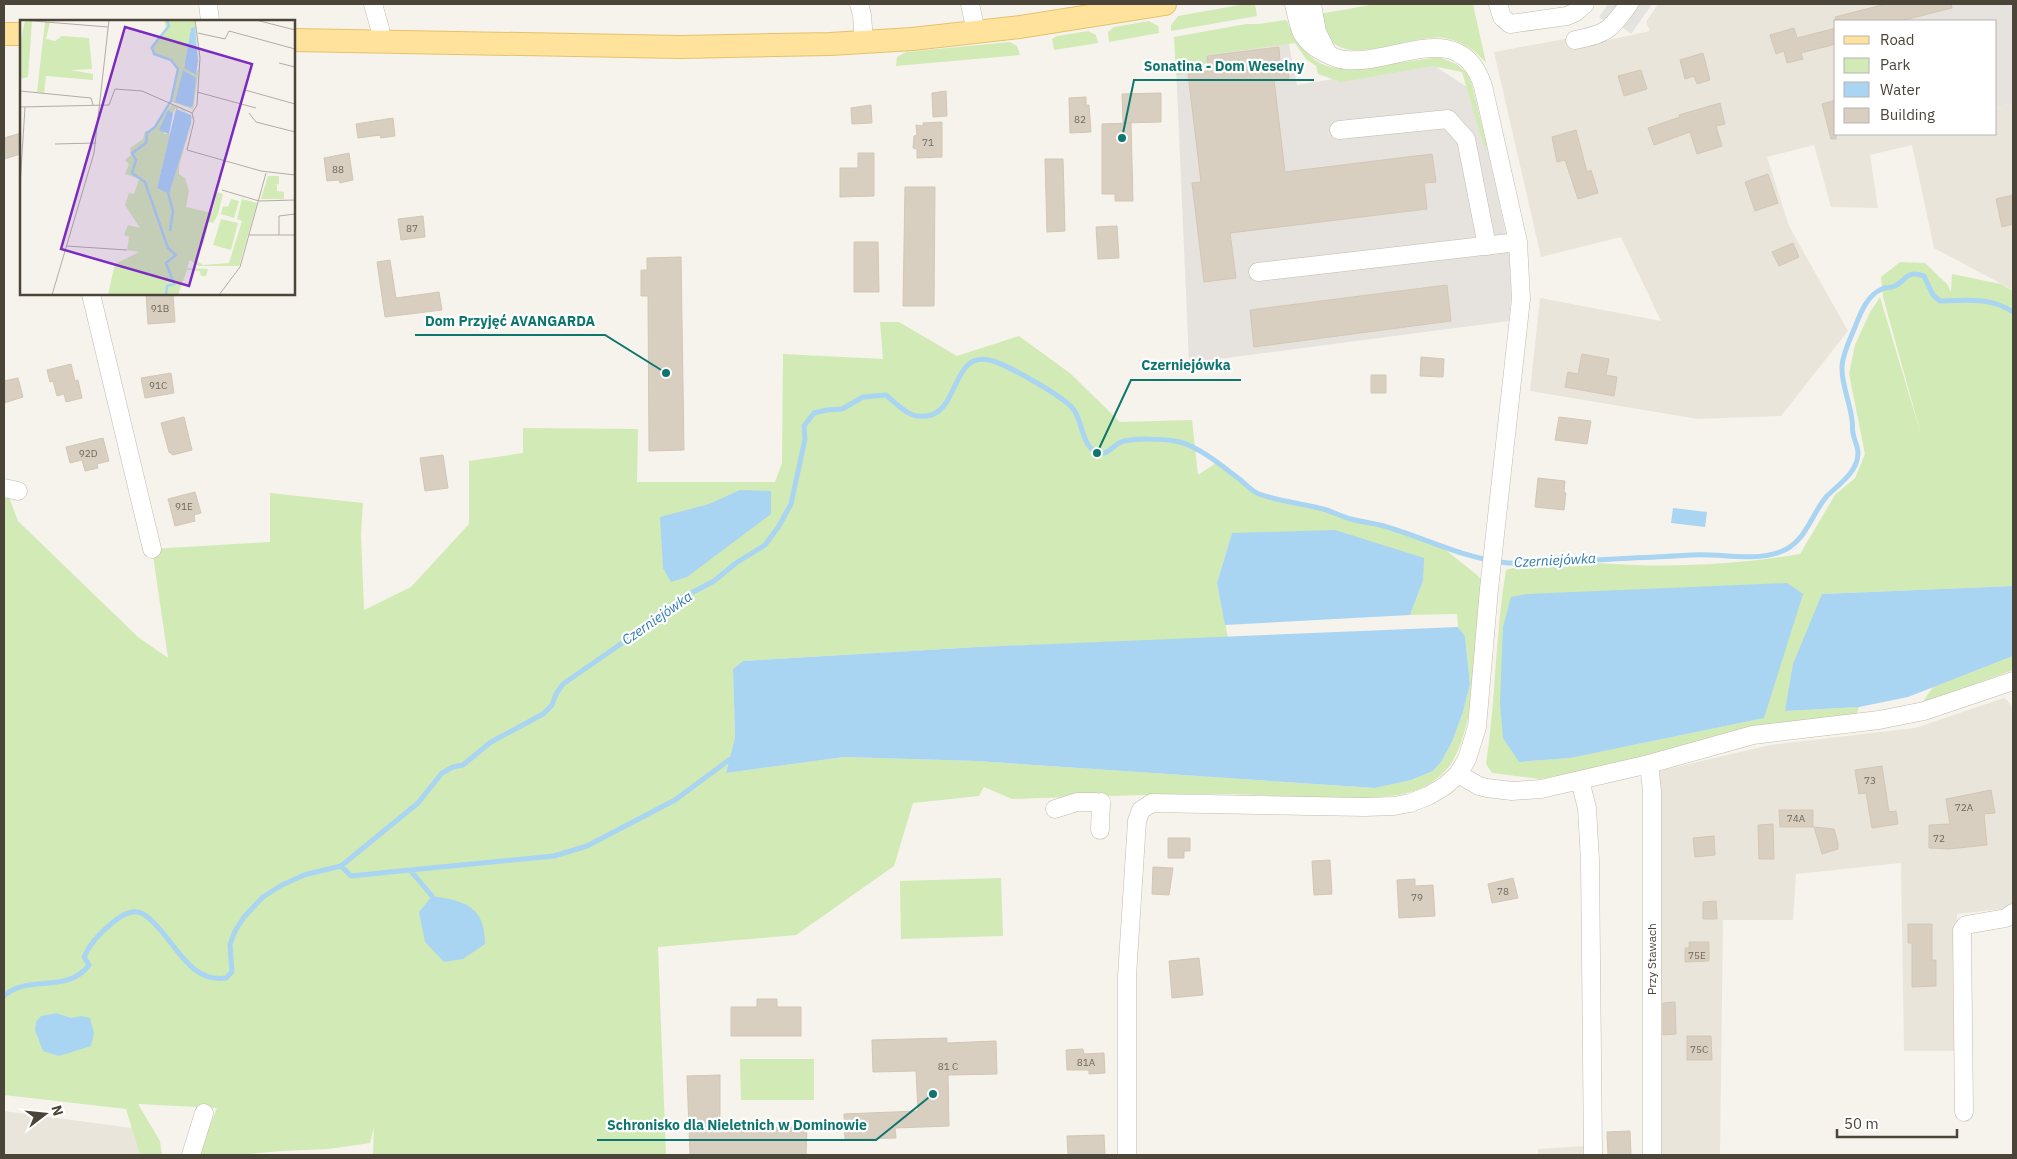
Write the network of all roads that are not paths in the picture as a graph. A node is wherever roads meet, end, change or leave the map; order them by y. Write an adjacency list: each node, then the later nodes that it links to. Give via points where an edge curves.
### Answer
1 (208, 4): 11 (street)
2 (373, 4): 17 (street)
3 (859, 4): 18 (street)
4 (970, 4): 12 (street)
5 (1165, 4): 12 (main road)
6 (1294, 4): 19 (street, via 1306,40)
7 (1312, 4): 19 (street, via 1317,32)
8 (1498, 4): 9 (street, via 1502,17 1510,24 1567,16)
9 (1585, 4)
10 (1629, 4): 16 (street, via 1604,33)
11 (210, 20)
12 (976, 32): 18 (main road)
13 (4, 34): 14 (main road)
14 (20, 34)
15 (295, 40): 17 (main road)
16 (1575, 40)
17 (380, 41): 18 (main road, via 681,47)
18 (864, 42)
19 (1328, 54): 21 (street, via 1340,59 1358,60 1435,48 1452,50 1468,60 1478,72 1483,86)
20 (1339, 130): 22 (street, via 1448,119 1466,139)
21 (1518, 242): 22 (street); 28 (street, via 1521,299 1477,727 1470,751)
22 (1487, 246): 23 (street)
23 (1258, 272)
24 (91, 295): 25 (street)
25 (152, 549)
26 (2012, 685): 27 (street, via 1938,708 1879,720 1753,735)
27 (1649, 764): 29 (street); 38 (street, Przy Stawach, via 1652,791)
28 (1458, 774): 29 (street, via 1479,786 1512,791); 36 (street, via 1428,796 1394,806 1160,803 1148,804 1141,810 1137,820 1127,976)
29 (1580, 781): 37 (street, via 1587,808 1590,861)
30 (1055, 809): 31 (street, via 1077,802 1098,802)
31 (1100, 830)
32 (2013, 913): 33 (street, via 2006,918 1966,924 1962,930)
33 (1964, 1112)
34 (204, 1113): 35 (street)
35 (191, 1155)
36 (1127, 1155)
37 (1593, 1155)
38 (1652, 1155)

